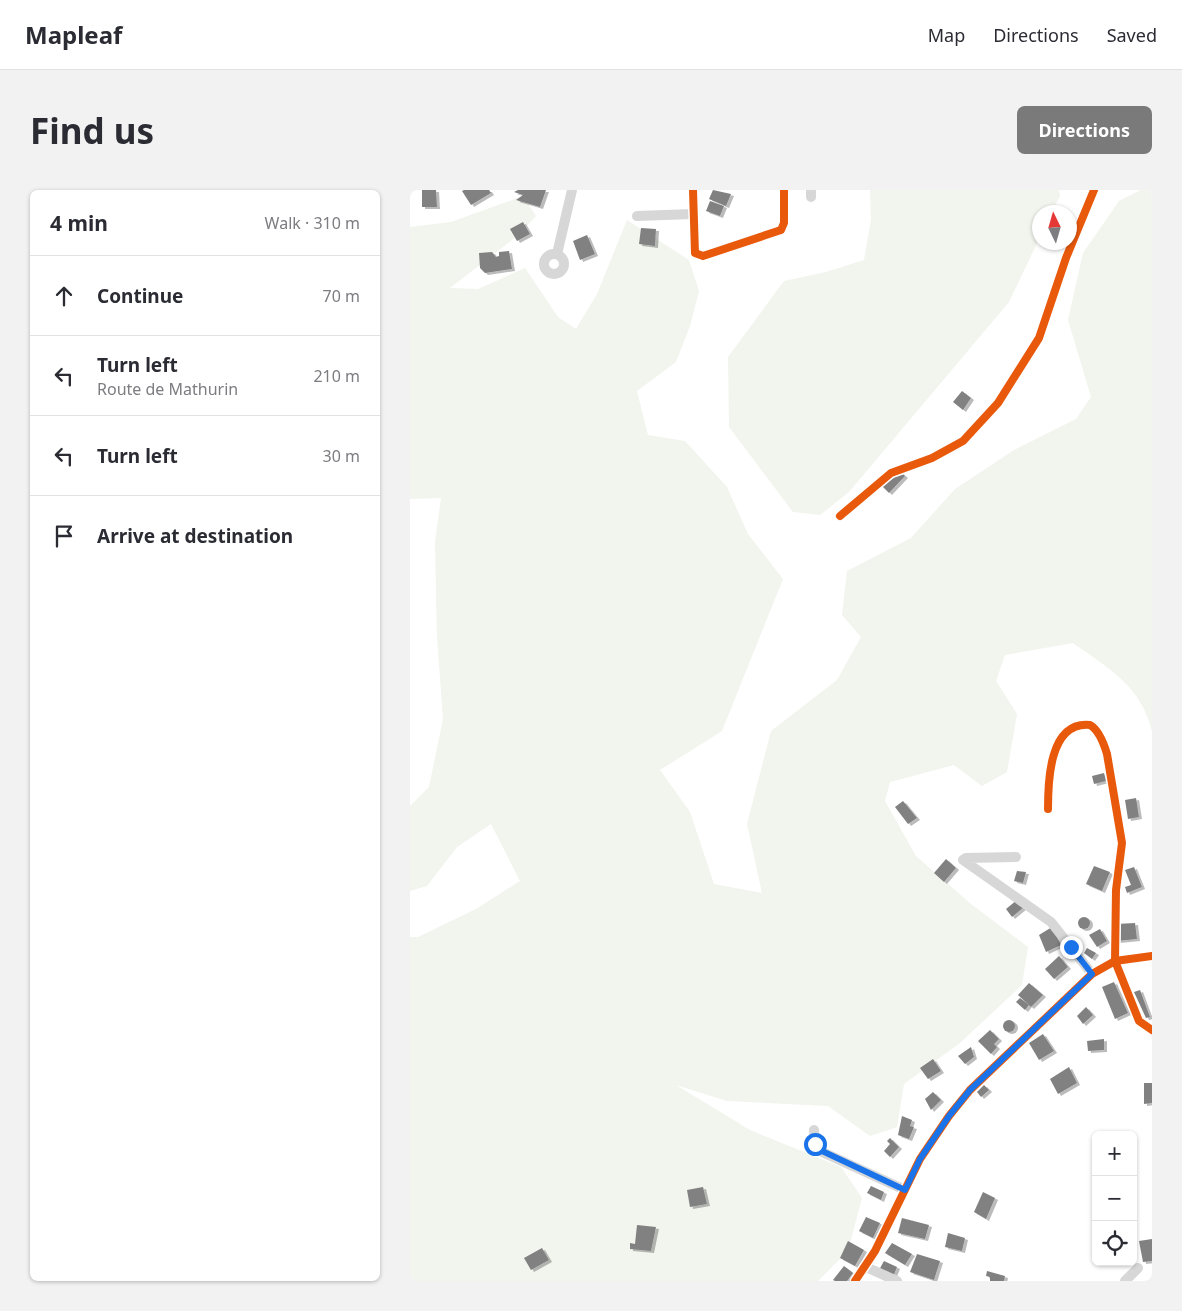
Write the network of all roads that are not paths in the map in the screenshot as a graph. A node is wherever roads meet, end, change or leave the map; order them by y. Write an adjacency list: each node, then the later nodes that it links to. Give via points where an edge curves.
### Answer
1 (572, 190): 7 (street)
2 (693, 190): 5 (street)
3 (784, 190): 5 (street, via 784,224 781,230 703,256 695,252)
4 (1094, 190): 8 (street, via 1066,258 1039,338 998,403 963,441 932,458 891,473)
5 (693, 214): 6 (street)
6 (637, 216)
7 (558, 254)
8 (840, 516)
9 (1048, 809): 12 (street, via 1048,773 1058,746 1071,729 1094,727 1104,744 1121,836)
10 (1016, 857): 13 (street, via 963,860 1050,922)
11 (1152, 956): 12 (street)
12 (1115, 961): 13 (street); 14 (street, via 1139,1021)
13 (1092, 974): 16 (street, via 970,1090 920,1159)
14 (1152, 1030)
15 (814, 1130): 16 (street, via 815,1144 820,1150)
16 (905, 1190): 17 (street)
17 (866, 1267): 19 (street); 20 (street)
18 (1138, 1268): 21 (street)
19 (855, 1281)
20 (896, 1281)
21 (1125, 1281)

